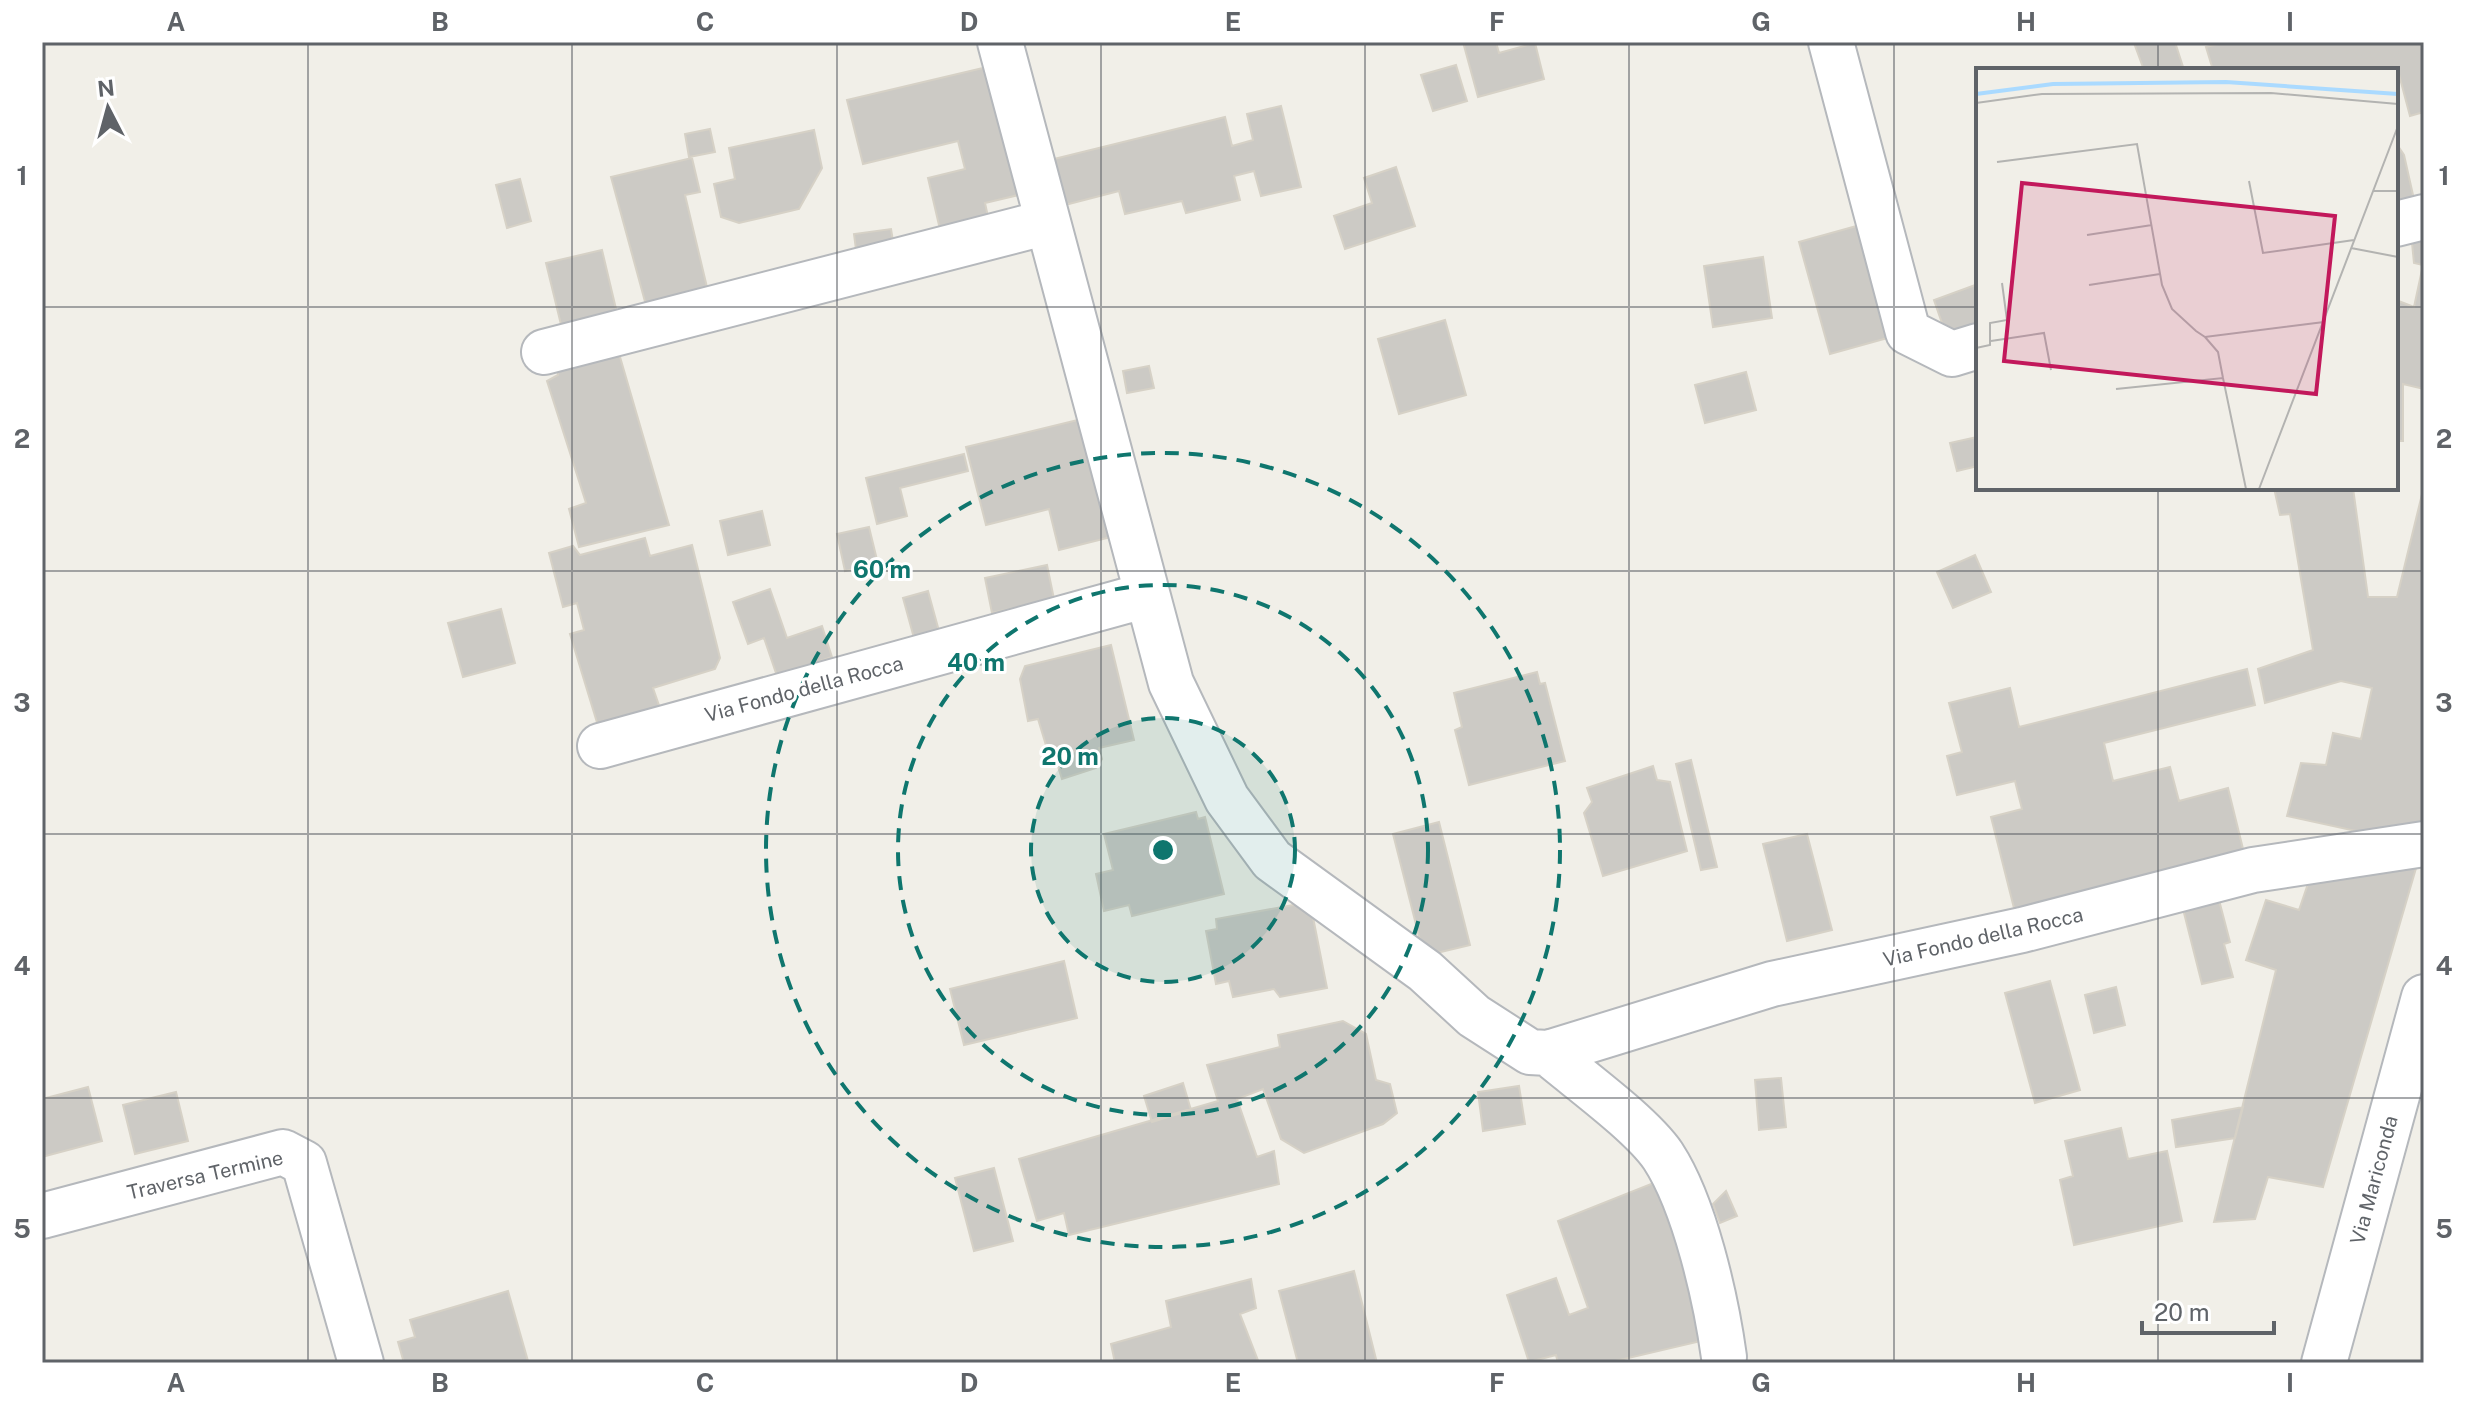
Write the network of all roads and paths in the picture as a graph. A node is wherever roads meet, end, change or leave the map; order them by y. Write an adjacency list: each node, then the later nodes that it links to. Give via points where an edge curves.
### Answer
1 (1000, 42): 4 (street)
2 (1831, 42): 6 (street, via 1908,332 1952,354)
3 (2424, 217): 5 (street)
4 (1048, 222): 7 (street); 8 (street)
5 (2398, 224)
6 (1976, 347)
7 (544, 352)
8 (1147, 595): 9 (street, Via Fondo della Rocca); 12 (street, via 1171,683 1227,799 1272,860 1425,971 1474,1016 1530,1052)
9 (600, 746)
10 (2424, 844): 12 (street, Via Fondo della Rocca, via 2253,870 2022,930 1772,984)
11 (2424, 997): 16 (street, Via Mariconda)
12 (1548, 1053): 14 (street, via 1643,1133 1663,1157 1719,1317)
13 (42, 1216): 15 (street, Traversa Termine, via 283,1152 294,1155 304,1163)
14 (1714, 1361)
15 (361, 1363)
16 (2324, 1363)

